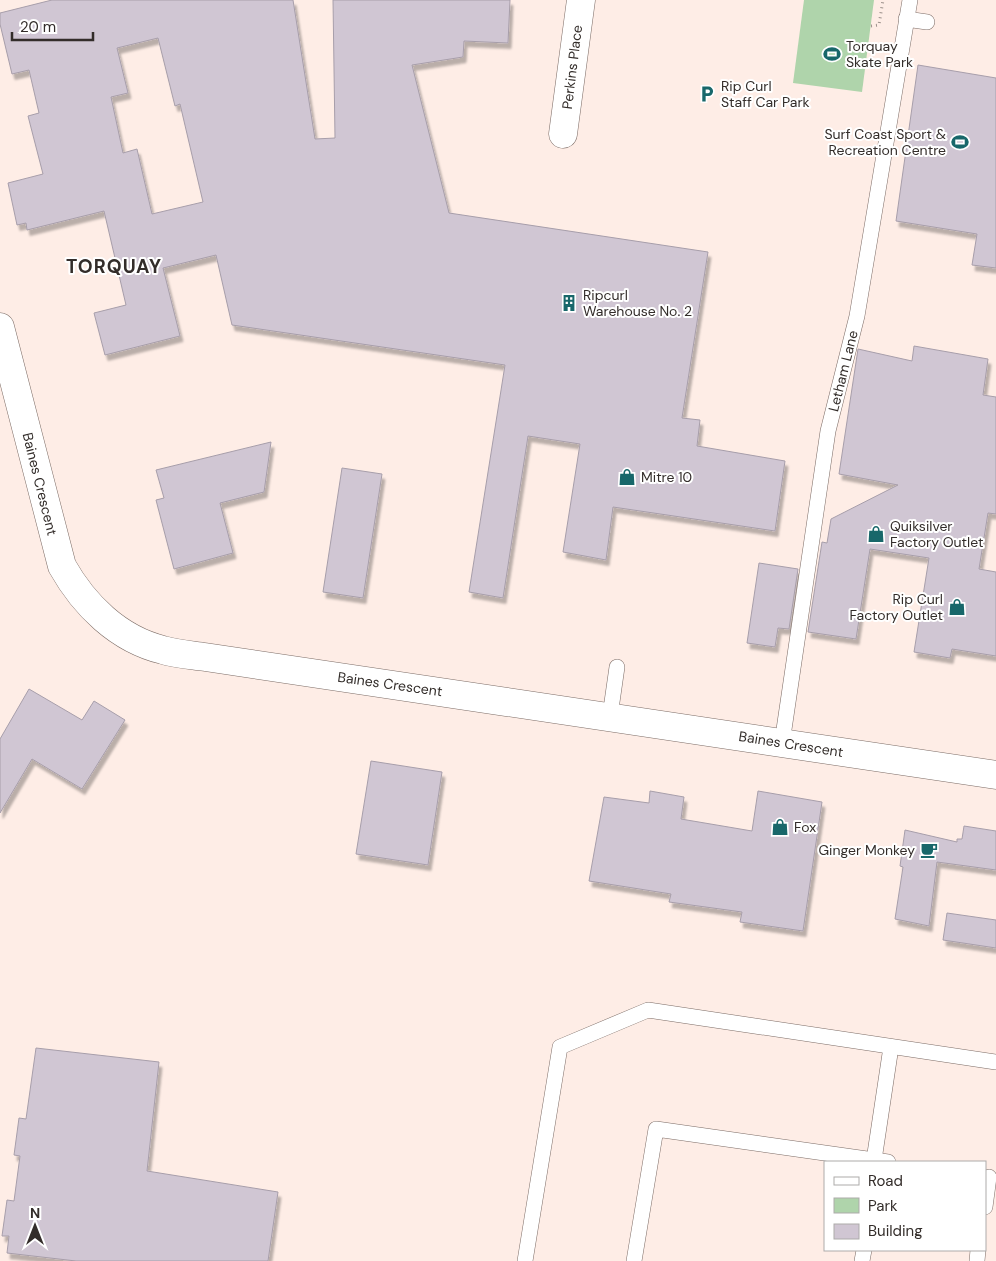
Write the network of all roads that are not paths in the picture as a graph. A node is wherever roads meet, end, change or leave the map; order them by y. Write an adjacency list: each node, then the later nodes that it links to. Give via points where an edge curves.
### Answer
1 (581, 0): 5 (street, Perkins Place)
2 (910, 0): 3 (lane, Letham Lane)
3 (906, 19): 4 (lane); 9 (lane, Letham Lane, via 857,316 828,431)
4 (926, 22)
5 (564, 134)
6 (0, 327): 8 (street, Baines Crescent, via 62,566 76,591 91,608 134,640 163,650 205,658)
7 (617, 667): 8 (lane)
8 (610, 716): 9 (street, Baines Crescent)
9 (782, 743): 10 (street, Baines Crescent)
10 (996, 775)
11 (891, 1047): 12 (lane); 13 (lane); 16 (lane, via 648,1010 560,1047)
12 (996, 1062)
13 (881, 1161): 17 (lane, via 656,1129)
14 (990, 1177): 15 (lane)
15 (986, 1201)
16 (525, 1261)
17 (634, 1261)

